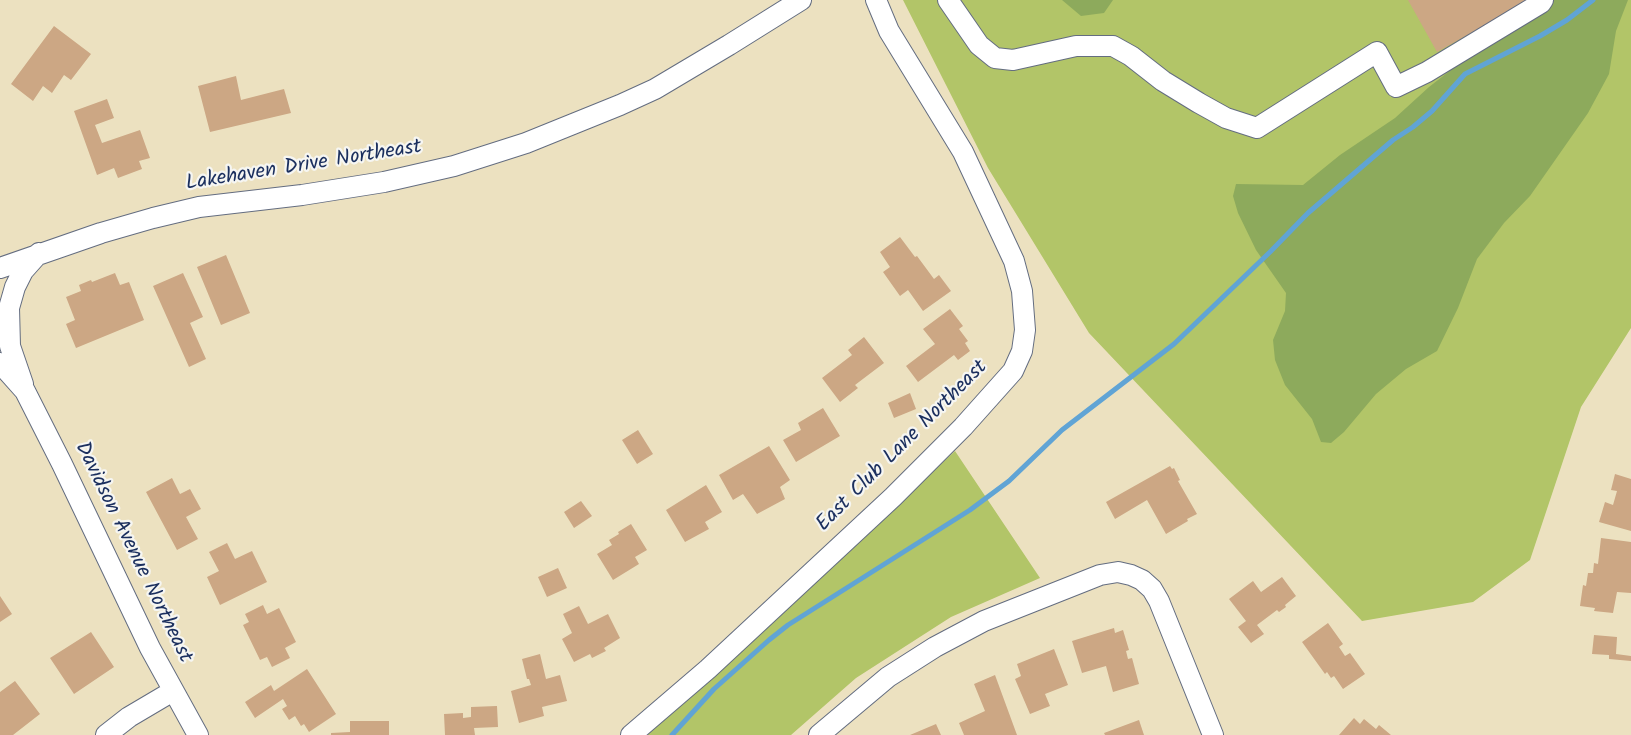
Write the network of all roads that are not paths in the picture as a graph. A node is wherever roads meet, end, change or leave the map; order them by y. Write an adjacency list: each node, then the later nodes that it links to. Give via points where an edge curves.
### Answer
1 (801, 0): 5 (street, Lakehaven Drive Northeast, via 655,89 526,143 454,166 384,182 199,207)
2 (876, 0): 12 (street, East Club Lane Northeast, via 890,31 963,152 1014,261 1022,291 1022,351 1012,371 963,427 893,497)
3 (948, 0): 4 (street, via 979,45 995,58 1013,60 1076,45 1113,46 1199,103 1226,118 1257,128 1377,52 1396,87)
4 (1543, 0)
5 (39, 253): 6 (street, Lakehaven Drive Northeast); 8 (street, Davidson Avenue Northeast, via 23,271 9,308 10,346)
6 (0, 268)
7 (0, 363): 8 (street, Davidson Avenue Northeast)
8 (25, 391): 9 (street, Davidson Avenue Northeast)
9 (173, 691): 10 (street); 11 (street, Davidson Avenue Northeast)
10 (106, 735)
11 (198, 735)
12 (631, 735)
13 (819, 735): 14 (street, via 888,677 935,646 984,621 1100,575 1118,572 1142,580 1159,601)
14 (1213, 735)

